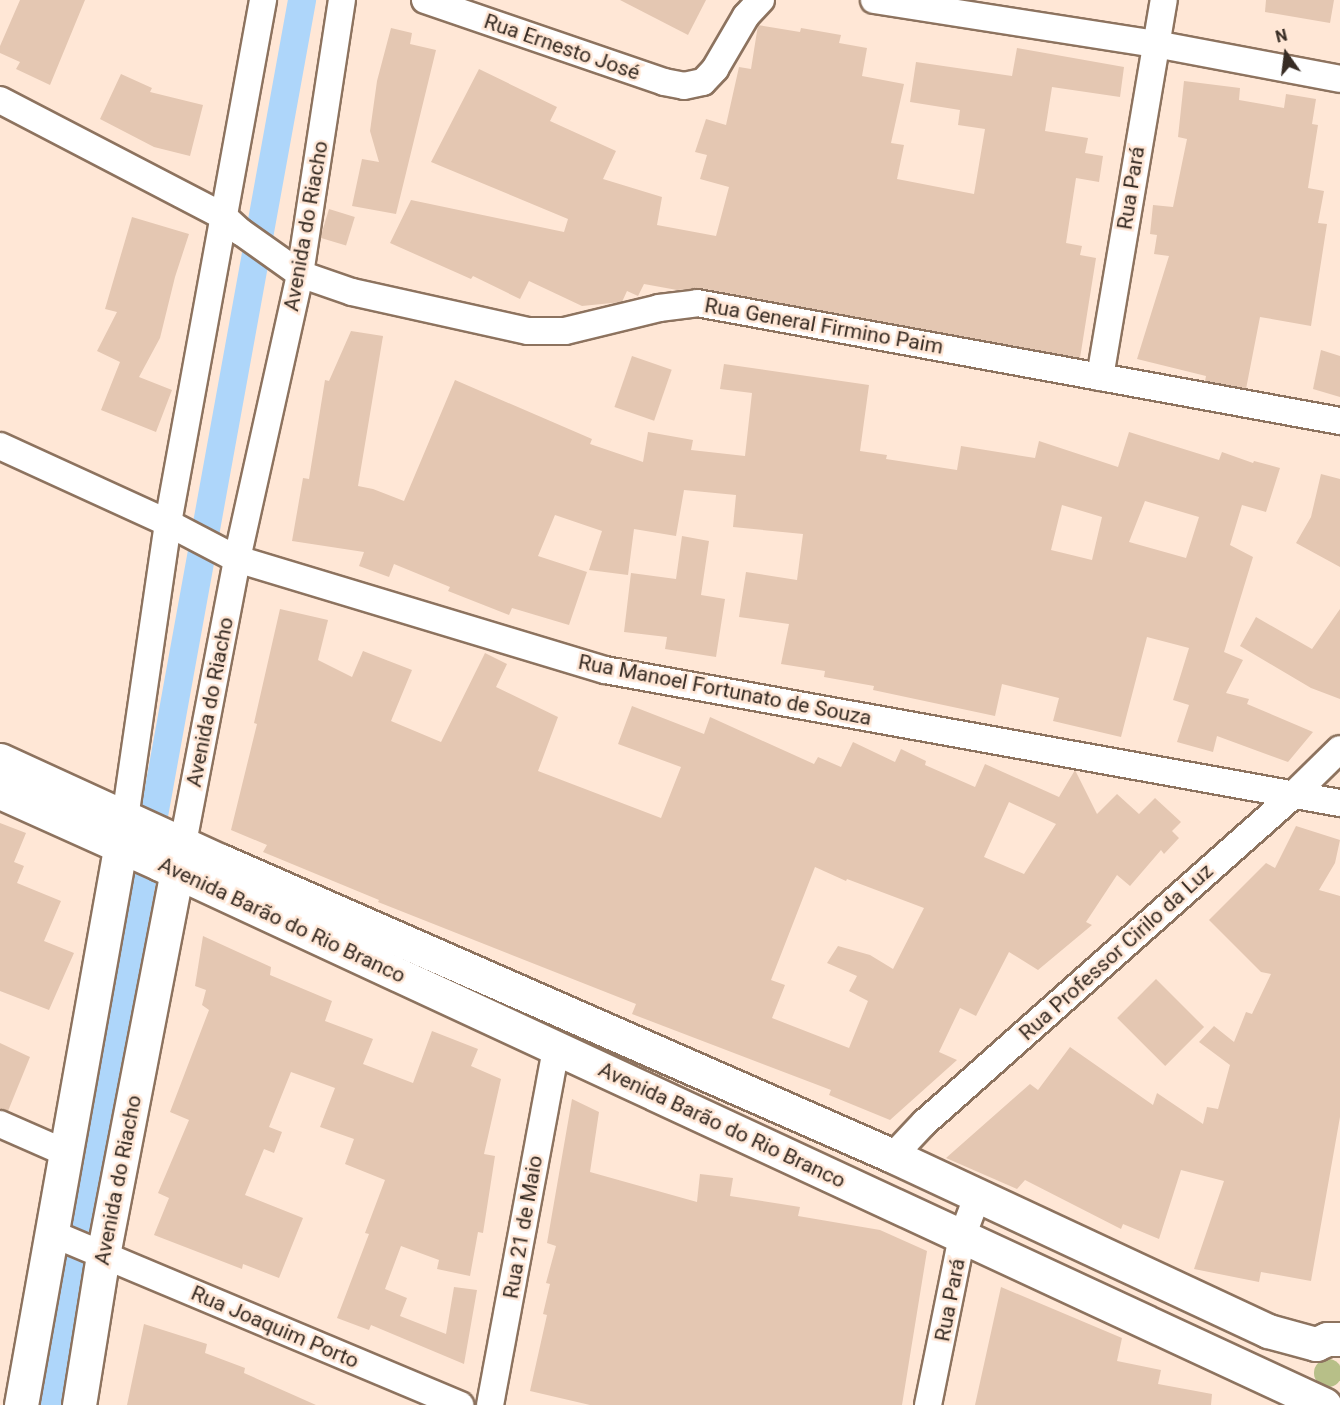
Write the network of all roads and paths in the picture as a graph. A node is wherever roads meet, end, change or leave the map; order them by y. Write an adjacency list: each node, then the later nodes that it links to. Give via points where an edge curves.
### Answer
1 (263, 0): 10 (street, Avenida do Riacho)
2 (342, 0): 11 (street, Avenida do Riacho)
3 (425, 0): 4 (street, Rua Ernesto José, via 684,86 703,82 715,69 746,16)
4 (761, 0)
5 (874, 0): 7 (street)
6 (1164, 0): 7 (street, Rua Pará)
7 (1155, 44): 8 (street); 12 (street, Rua Pará)
8 (1340, 79)
9 (0, 100): 10 (street, Rua General Firmino Paim)
10 (232, 224): 11 (street, Rua General Firmino Paim); 15 (street, Avenida do Riacho)
11 (300, 273): 12 (street, Rua General Firmino Paim, via 352,292 528,331 566,331 659,308 697,303); 16 (street, Avenida do Riacho)
12 (1100, 377): 13 (street, Rua General Firmino Paim)
13 (1340, 421)
14 (0, 446): 15 (street, Rua Manoel Fortunato de Souza)
15 (168, 523): 16 (street, Rua Manoel Fortunato de Souza); 22 (street, Avenida do Riacho)
16 (237, 559): 20 (street, Rua Manoel Fortunato de Souza, via 633,677); 22 (street, Avenida do Riacho)
17 (1340, 749): 20 (street, Rua Professor Cirilo da Luz)
18 (0, 760): 22 (main road)
19 (0, 792): 22 (main road)
20 (1294, 794): 21 (street, Rua Manoel Fortunato de Souza); 26 (street, Rua Professor Cirilo da Luz, via 933,1115)
21 (1340, 803)
22 (151, 844): 23 (main road, Avenida Barão do Rio Branco); 25 (main road, Avenida do Riacho); 26 (main road, Avenida Barão do Rio Branco); 30 (main road, Avenida do Riacho)
23 (556, 1048): 29 (main road, Avenida Barão do Rio Branco); 36 (street, Rua 21 de Maio)
24 (0, 1124): 25 (street)
25 (66, 1153): 28 (main road, Avenida do Riacho)
26 (893, 1156): 27 (main road, Avenida Barão do Rio Branco)
27 (977, 1197): 29 (street, Rua Pará); 31 (main road, Avenida Barão do Rio Branco, via 1268,1331)
28 (57, 1235): 30 (street, Rua Joaquim Porto); 33 (main road, Avenida do Riacho)
29 (962, 1237): 32 (main road, Avenida Barão do Rio Branco); 37 (street, Rua Pará)
30 (96, 1252): 34 (main road, Avenida do Riacho); 35 (street, Rua Joaquim Porto)
31 (1334, 1339): 32 (main road, via 1304,1356 1300,1372 1304,1388)
32 (1320, 1403)
33 (21, 1405)
34 (79, 1405)
35 (460, 1405)
36 (490, 1405)
37 (928, 1405)

